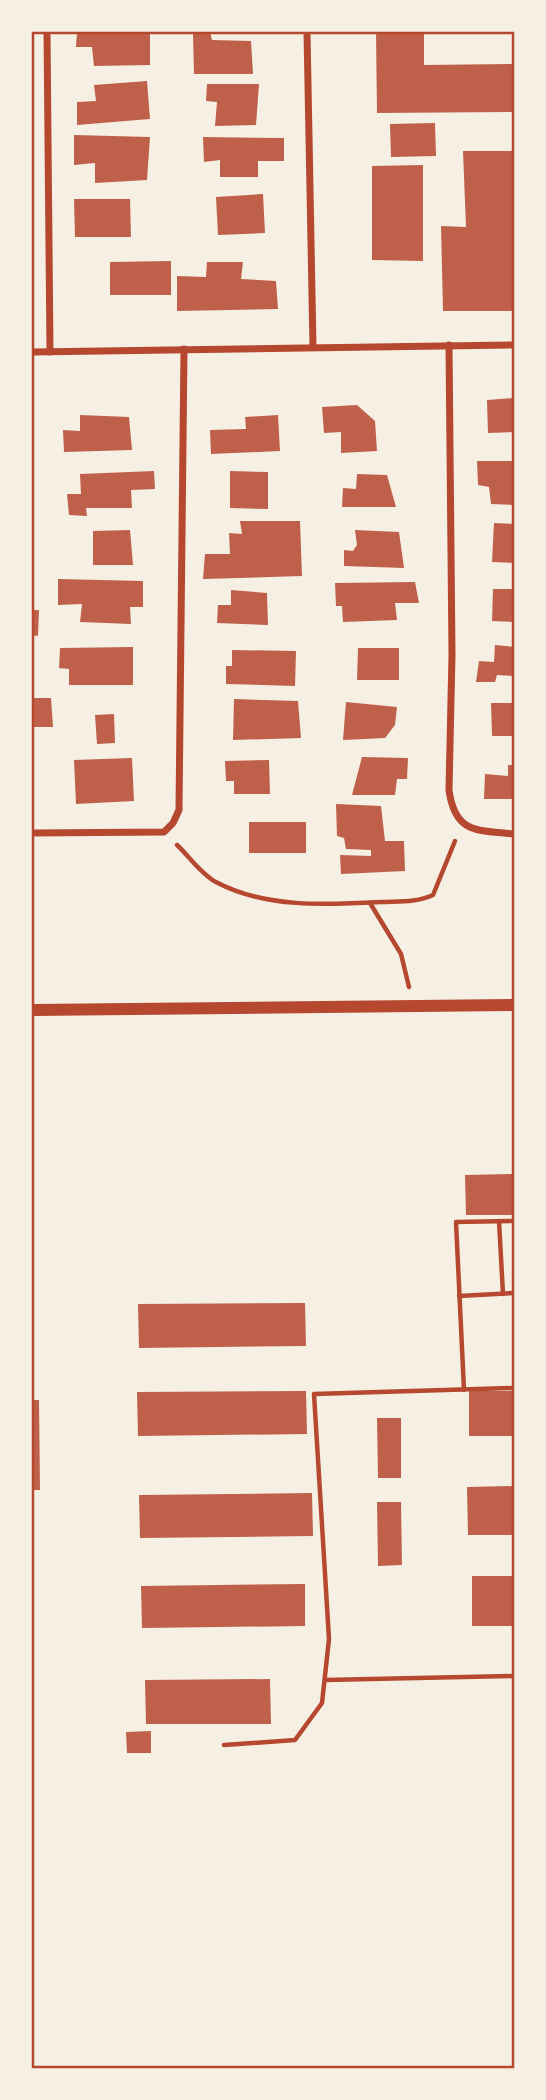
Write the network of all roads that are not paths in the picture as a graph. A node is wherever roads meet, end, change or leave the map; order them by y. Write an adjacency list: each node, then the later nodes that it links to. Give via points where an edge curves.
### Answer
1 (47, 32): 8 (street)
2 (307, 32): 5 (street)
3 (449, 345): 4 (street); 5 (street); 10 (street, via 451,809 460,823)
4 (514, 345)
5 (313, 347): 6 (street)
6 (184, 349): 8 (street); 9 (street, via 178,810 164,832)
7 (32, 352): 8 (street)
8 (50, 352)
9 (32, 833)
10 (514, 834)
11 (514, 1005): 12 (street)
12 (32, 1010)

